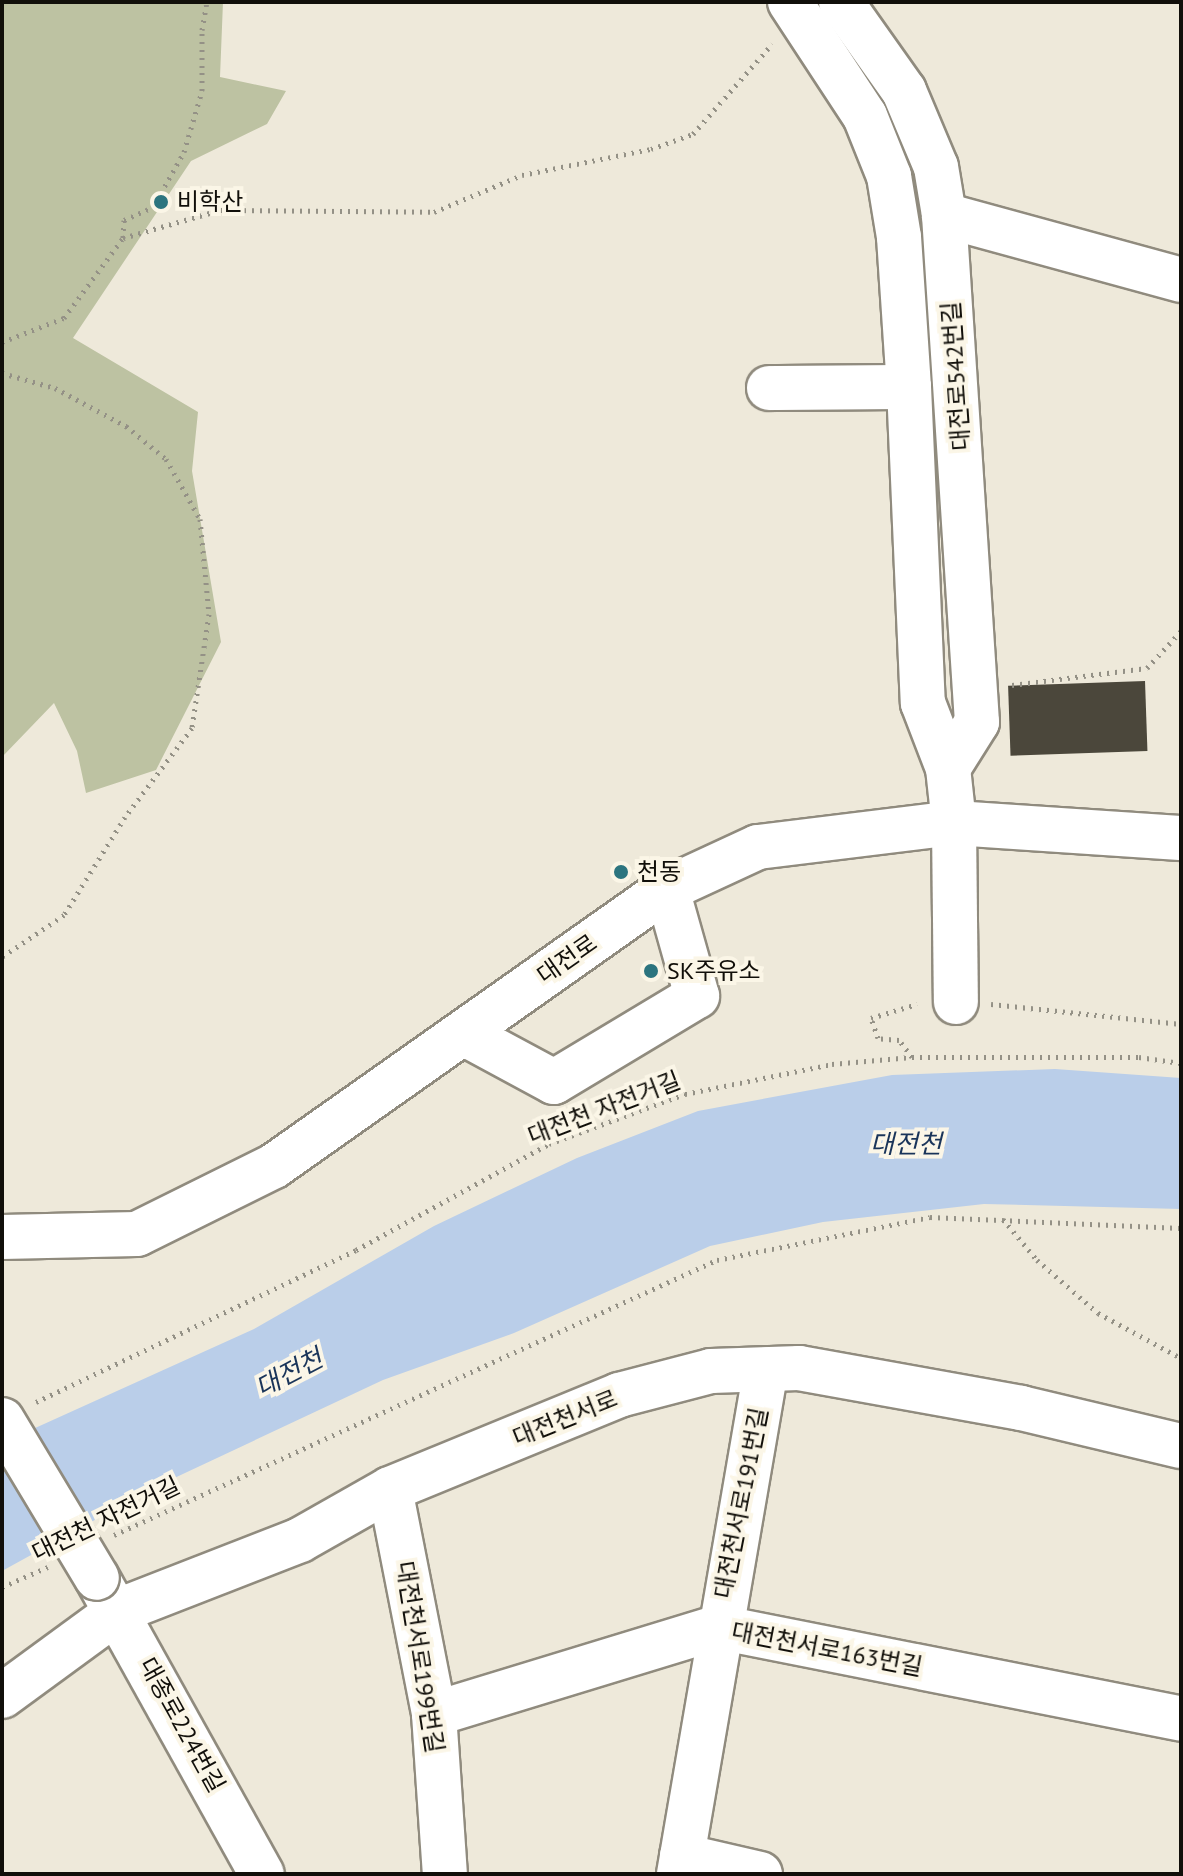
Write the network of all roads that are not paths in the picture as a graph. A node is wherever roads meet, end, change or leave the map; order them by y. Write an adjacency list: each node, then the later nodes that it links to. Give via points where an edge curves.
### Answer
1 (810, 7): 2 (main road, 대전로542번길, via 904,91 936,167); 4 (main road, 대전로542번길, via 889,176)
2 (944, 215): 3 (main road); 6 (main road, 대전로542번길, via 977,722)
3 (1181, 280)
4 (909, 387): 5 (main road); 6 (main road, 대전로542번길, via 923,703)
5 (769, 388)
6 (948, 768): 7 (main road, 대전로542번길)
7 (954, 823): 8 (main road, 대전로); 9 (main road, 대전로, via 758,847); 10 (main road, 대전로542번길)
8 (1181, 838)
9 (667, 889): 11 (main road, 대전로); 11 (main road, via 697,996 554,1082)
10 (956, 1002)
11 (463, 1033): 12 (main road, 대전로, via 274,1166 137,1234)
12 (2, 1237)
13 (766, 1369): 15 (main road, 대전천서로, via 799,1368 1021,1408); 16 (main road, 대전천서로, via 711,1371 619,1395); 18 (main road, 대전천서로191번길)
14 (15, 1412): 17 (main road, 대종로224번길, bridge)
15 (1181, 1446)
16 (390, 1489): 17 (main road, 대전천서로, via 300,1540); 20 (main road, 대전천서로199번길)
17 (105, 1577): 19 (main road, 대전천서로); 23 (main road, 대종로224번길)
18 (718, 1627): 20 (main road, 대전천서로163번길); 21 (main road, 대전천서로163번길); 22 (main road, 대전천서로191번길)
19 (2, 1696)
20 (434, 1714): 24 (main road, 대전천서로199번길)
21 (1181, 1719)
22 (680, 1865): 25 (main road)
23 (262, 1874)
24 (445, 1874)
25 (760, 1874)

